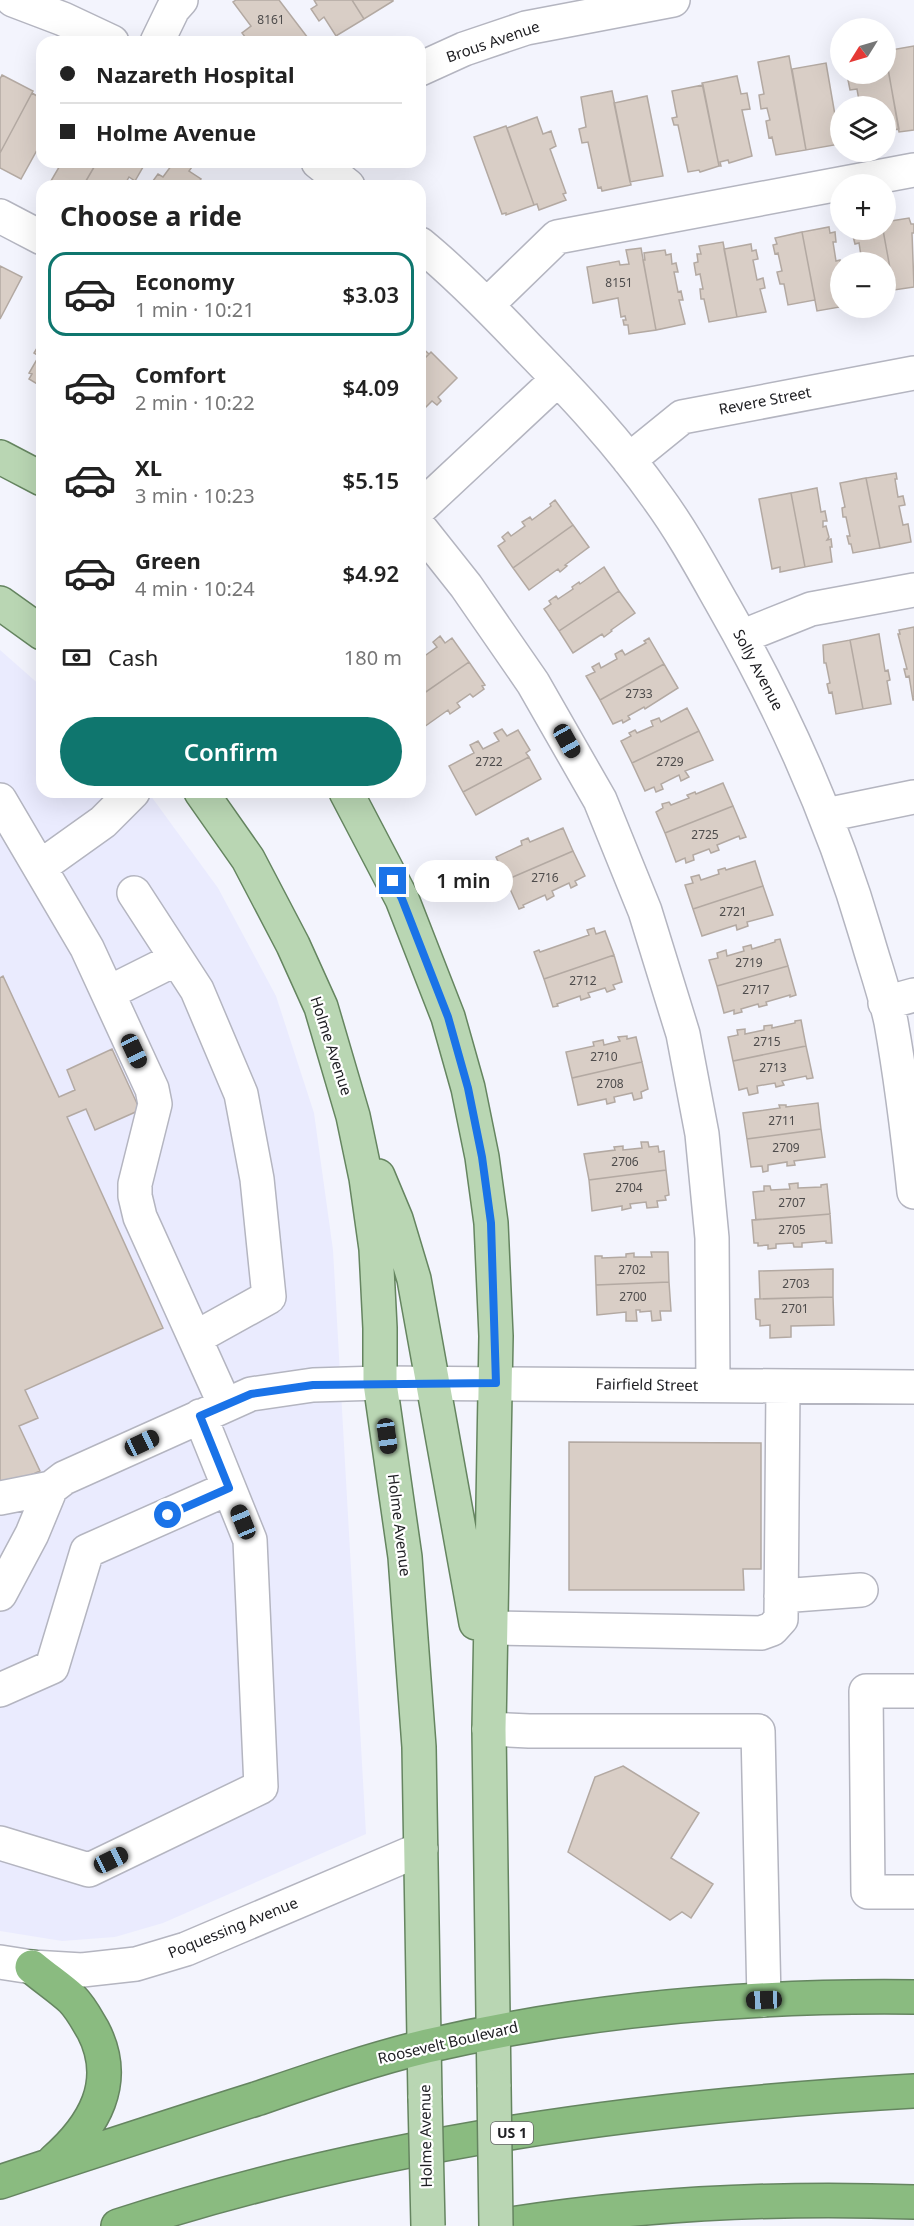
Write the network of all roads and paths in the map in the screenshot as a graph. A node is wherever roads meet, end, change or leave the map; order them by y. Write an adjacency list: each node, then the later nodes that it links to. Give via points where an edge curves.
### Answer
1 (13, 0): 4 (street)
2 (181, 0): 5 (street)
3 (673, 0): 6 (street, Brous Avenue, via 526,28)
4 (99, 36)
5 (160, 36)
6 (426, 66)
7 (328, 168): 9 (street)
8 (914, 170): 13 (street, via 557,237)
9 (341, 180)
10 (0, 216): 11 (street)
11 (36, 235)
12 (426, 249): 13 (street, Solly Avenue)
13 (487, 305): 15 (street, Solly Avenue)
14 (914, 373): 17 (street, Revere Street, via 682,417)
15 (558, 379): 17 (street, Solly Avenue); 19 (street)
16 (0, 457): 18 (main road)
17 (629, 459): 24 (street, Solly Avenue, via 697,558)
18 (36, 476)
19 (426, 502)
20 (426, 536): 42 (street, via 533,683 600,800 645,911 683,1034 702,1134 712,1238)
21 (914, 590): 24 (street, via 811,609)
22 (0, 603): 23 (main road)
23 (36, 629)
24 (741, 637): 30 (street, Solly Avenue, via 780,710)
25 (914, 797): 30 (street)
26 (127, 798): 31 (street, via 103,822)
27 (205, 798): 36 (main road, Holme Avenue, via 249,859 293,945 321,1007)
28 (349, 798): 41 (main road, via 402,899 448,1017 468,1088 491,1223)
29 (2, 807): 31 (street)
30 (826, 815): 35 (street, Solly Avenue)
31 (40, 867): 34 (street)
32 (134, 893): 33 (street)
33 (176, 959): 34 (street); 38 (street, via 197,990 241,1095 257,1179 269,1297)
34 (108, 993): 38 (street, via 152,1089 155,1104 135,1196)
35 (900, 999): 37 (street, Solly Avenue, via 890,1020)
36 (352, 1116): 39 (main road, Holme Avenue, via 376,1249); 40 (main road, via 396,1219 414,1280)
37 (914, 1191)
38 (195, 1338): 45 (street)
39 (380, 1383): 40 (street, Fairfield Street); 45 (street, Fairfield Street, via 313,1385 251,1394); 58 (main road, Holme Avenue, via 410,1613)
40 (433, 1383): 41 (street, Fairfield Street); 55 (main road)
41 (496, 1383): 42 (street, Fairfield Street); 52 (main road)
42 (713, 1385): 43 (street, Fairfield Street)
43 (783, 1386): 44 (street, Fairfield Street); 51 (street)
44 (914, 1387)
45 (213, 1411): 46 (street, Fairfield Street, via 64,1478); 47 (street)
46 (51, 1488): 48 (street); 50 (street)
47 (229, 1488): 53 (street, via 87,1551 52,1667); 57 (street, via 250,1540 261,1786 89,1870)
48 (0, 1498)
49 (861, 1590): 51 (street)
50 (0, 1594)
51 (781, 1596): 52 (street, via 781,1619 772,1629 761,1633)
52 (490, 1628): 55 (main road)
53 (0, 1690)
54 (914, 1691): 59 (street, via 866,1691 868,1892)
55 (489, 1692): 56 (main road)
56 (489, 1729): 63 (street, via 758,1731); 64 (main road)
57 (0, 1843)
58 (421, 1849): 61 (street, Poquessing Avenue, via 186,1949 136,1964 82,1970); 65 (main road, Holme Avenue)
59 (914, 1892)
60 (0, 1962): 61 (street, Poquessing Avenue)
61 (32, 1967): 67 (highway, via 73,2000 99,2042 103,2062 104,2084 98,2107 71,2146)
62 (914, 1997): 63 (highway, Roosevelt Boulevard)
63 (764, 2000): 64 (highway, Roosevelt Boulevard, via 662,2007)
64 (493, 2032): 65 (highway, Roosevelt Boulevard); 72 (main road, bridge)
65 (425, 2047): 67 (highway, Roosevelt Boulevard); 71 (main road, Holme Avenue, bridge)
66 (914, 2091): 70 (highway, US 1, via 714,2105 546,2126 291,2176)
67 (48, 2166): 68 (highway, Roosevelt Boulevard)
68 (0, 2182)
69 (914, 2202): 72 (highway, via 776,2202 650,2208)
70 (118, 2226)
71 (428, 2226)
72 (497, 2226)

